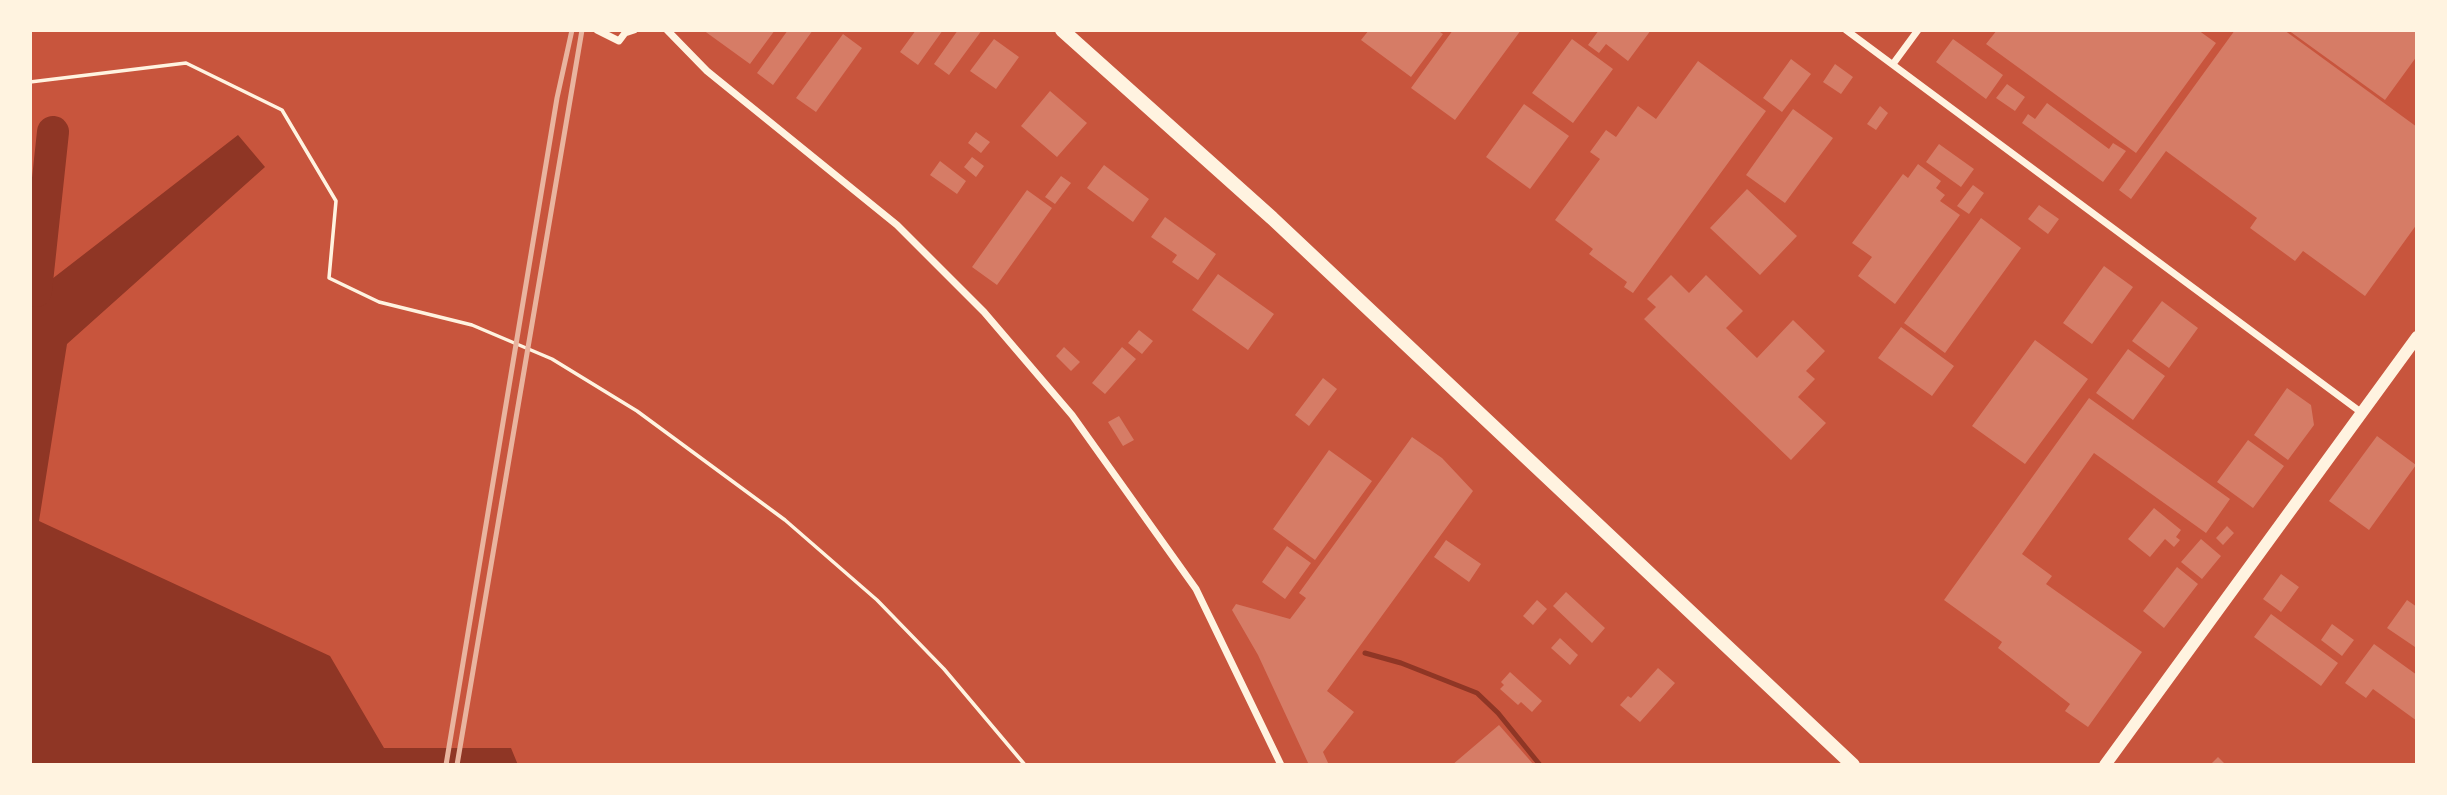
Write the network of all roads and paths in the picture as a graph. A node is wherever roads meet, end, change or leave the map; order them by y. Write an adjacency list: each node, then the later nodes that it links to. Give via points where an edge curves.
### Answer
1 (597, 30): 2 (street, via 619,41)
2 (634, 30)
3 (667, 30): 12 (street, via 707,71 897,225 984,312 1072,415 1196,589)
4 (1062, 30): 13 (main road, via 1272,218)
5 (1846, 30): 7 (street)
6 (1918, 30): 7 (street)
7 (1893, 64): 10 (street)
8 (30, 82): 11 (path, via 186,63 282,110 335,201 329,278 379,302 472,325 552,359 637,411 785,520 877,600)
9 (2417, 337): 10 (street)
10 (2362, 413): 14 (street)
11 (1026, 765)
12 (1282, 765)
13 (1853, 765)
14 (2105, 765)

